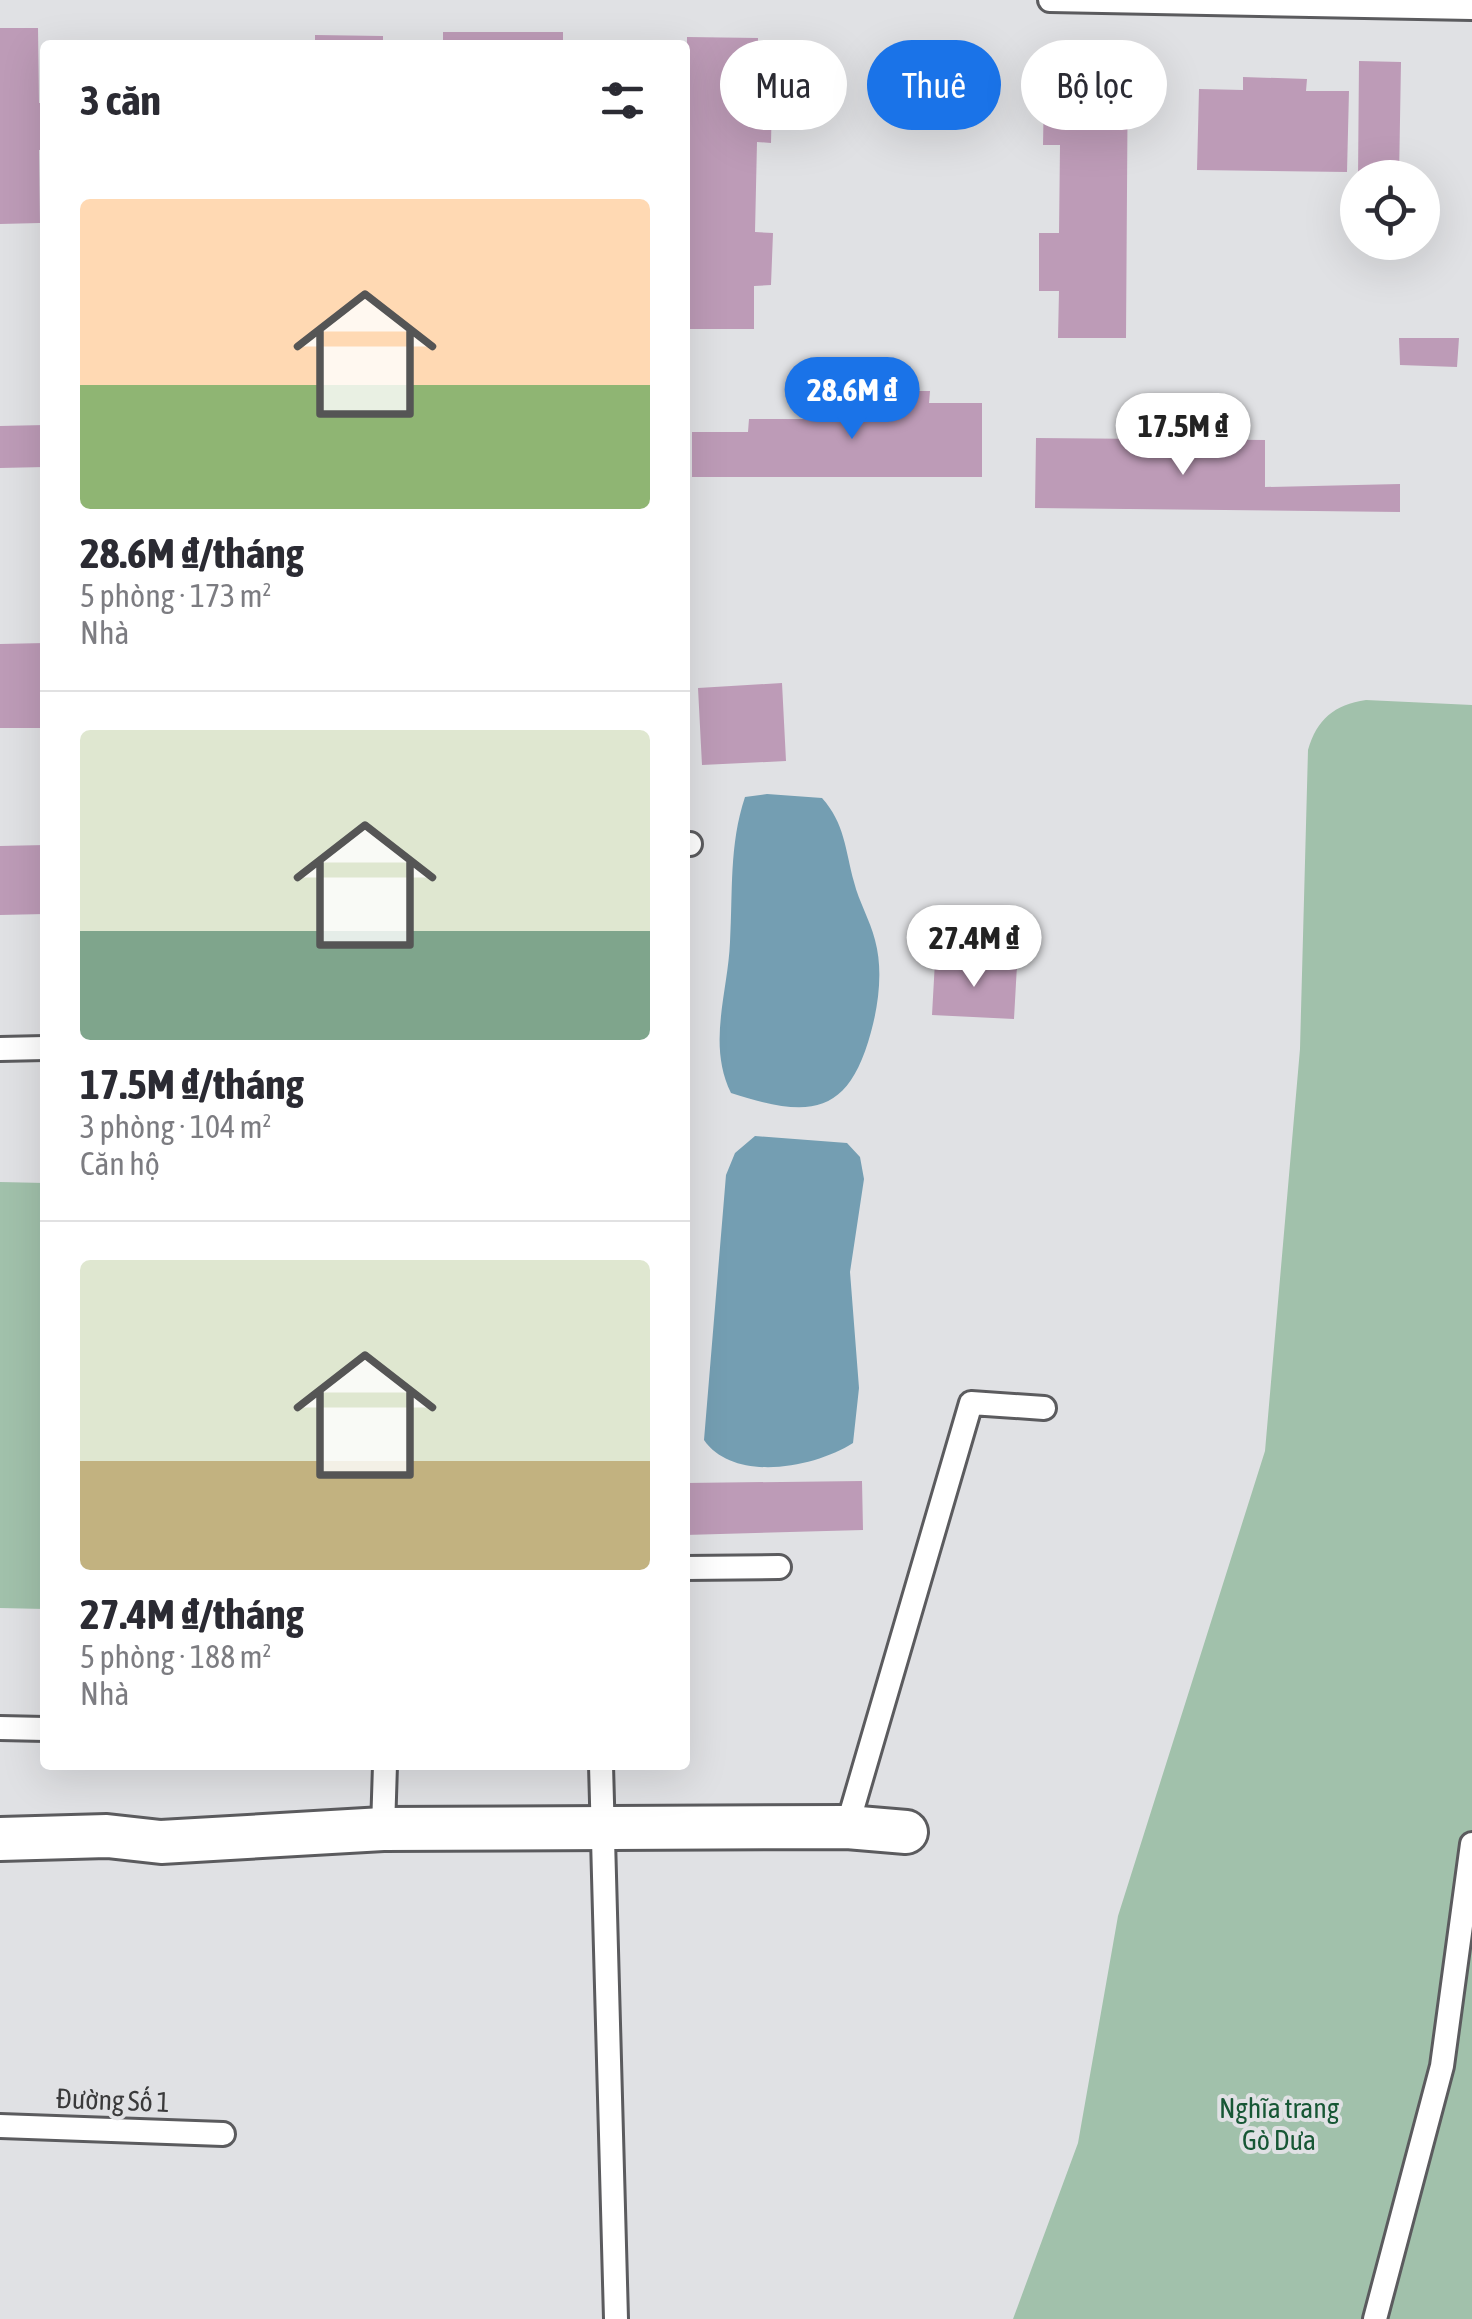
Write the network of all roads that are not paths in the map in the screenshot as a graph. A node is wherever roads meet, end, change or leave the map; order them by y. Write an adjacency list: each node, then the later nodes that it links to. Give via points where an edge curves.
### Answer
1 (1050, 0): 2 (lane)
2 (1167, 1): 3 (lane)
3 (1472, 8)
4 (40, 1048): 5 (lane)
5 (0, 1049)
6 (1044, 1408): 13 (lane, via 971,1402)
7 (779, 1567): 8 (lane)
8 (690, 1568)
9 (0, 1728): 10 (lane)
10 (40, 1729)
11 (385, 1770): 14 (lane)
12 (601, 1770): 15 (lane)
13 (847, 1827): 15 (street); 16 (street)
14 (383, 1829): 15 (street); 17 (street, via 161,1842)
15 (602, 1830): 21 (lane)
16 (906, 1832)
17 (0, 1839)
18 (1472, 1844): 22 (lane, via 1442,2066)
19 (0, 2126): 20 (lane, Đường Số 1)
20 (223, 2134)
21 (616, 2319)
22 (1376, 2319)

